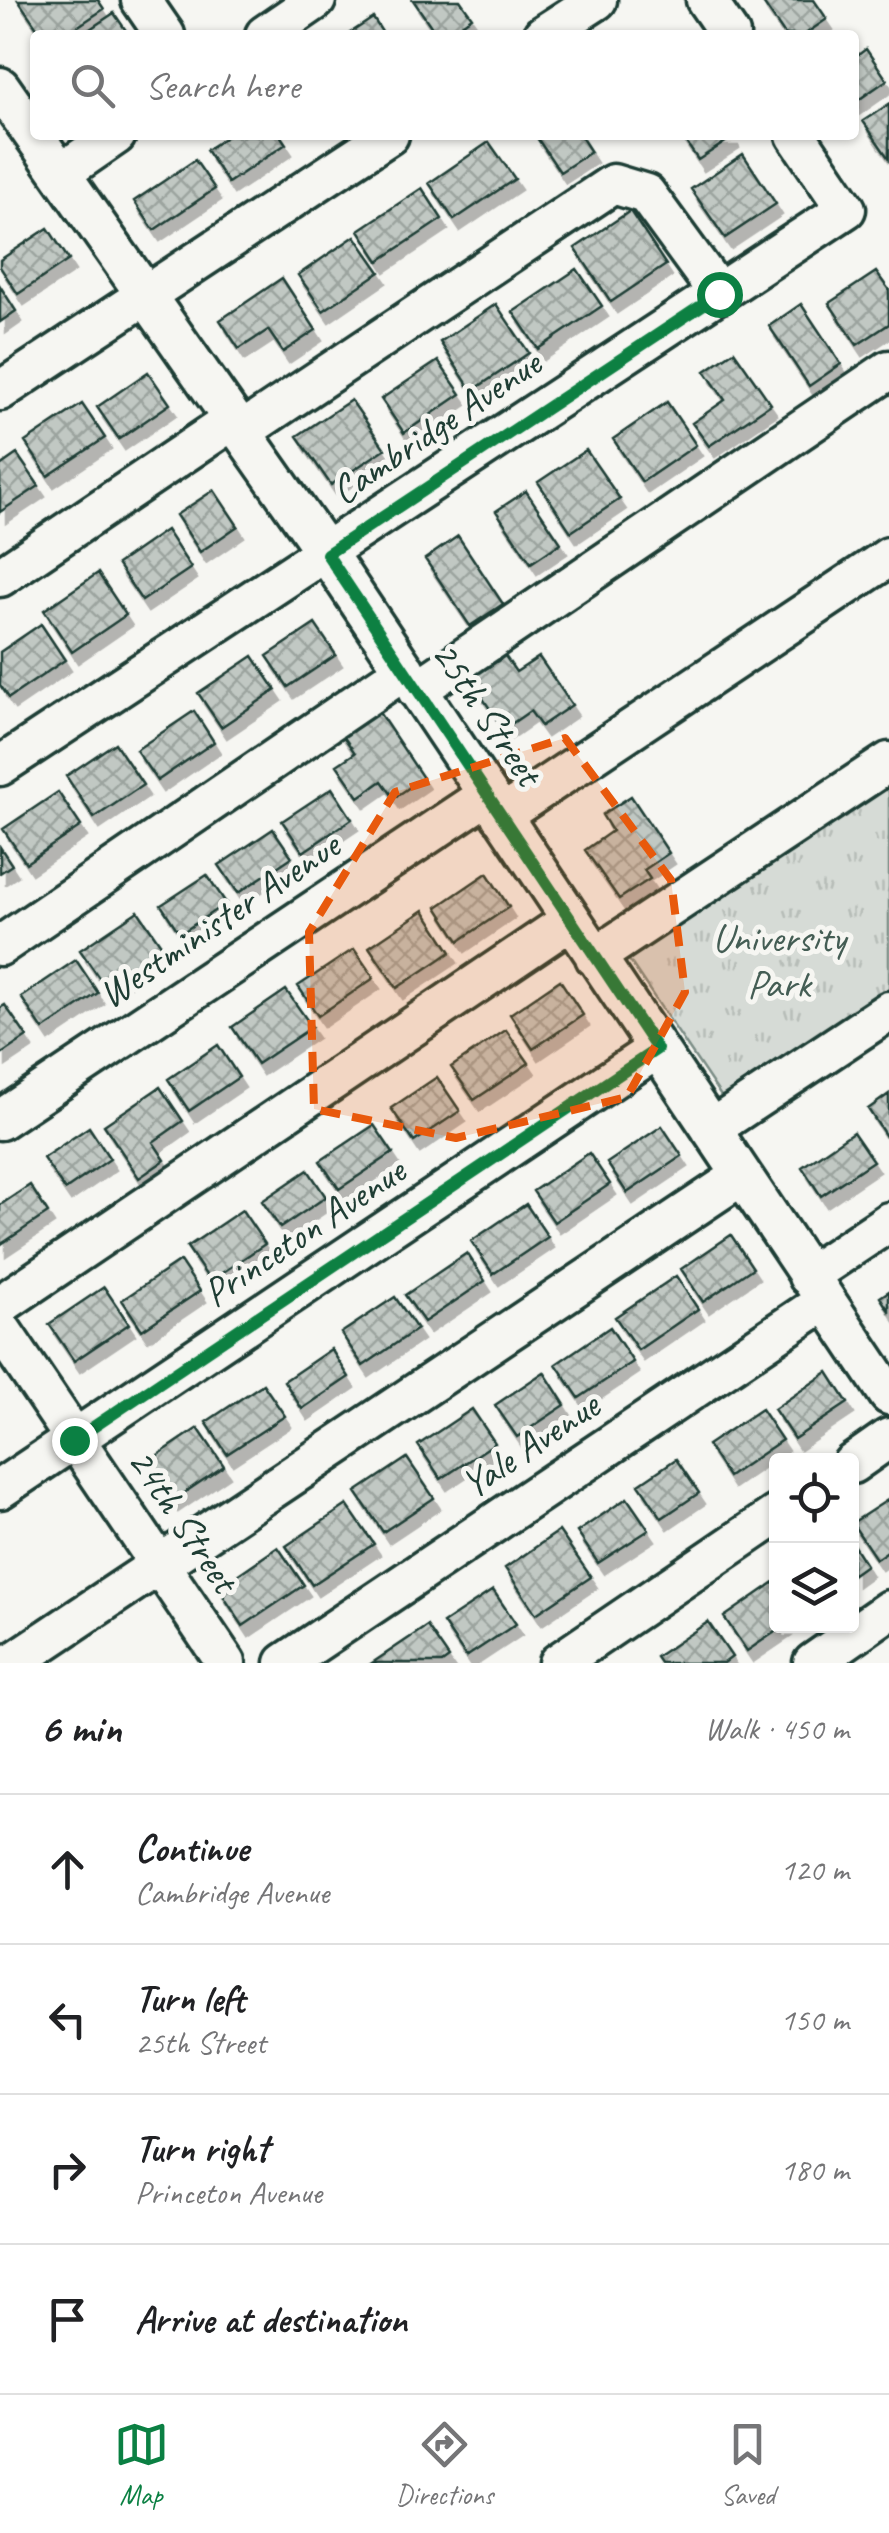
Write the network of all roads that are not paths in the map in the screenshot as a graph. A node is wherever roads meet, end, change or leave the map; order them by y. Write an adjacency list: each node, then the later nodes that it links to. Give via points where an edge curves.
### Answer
1 (141, 0): 5 (street)
2 (316, 0): 6 (street)
3 (597, 0): 7 (street)
4 (706, 0): 8 (street)
5 (161, 30)
6 (271, 30)
7 (551, 30)
8 (727, 30)
9 (0, 87): 10 (street, 25th Street)
10 (30, 130)
11 (37, 140): 15 (street, 25th Street)
12 (108, 140): 15 (street)
13 (381, 140): 16 (street)
14 (799, 140): 17 (street, Cambridge Avenue, via 846,210)
15 (60, 172): 16 (street, 25th Street)
16 (144, 294): 19 (street); 20 (street, 25th Street)
17 (719, 294): 20 (street, via 646,194 613,184); 21 (street, Cambridge Avenue)
18 (889, 370): 24 (street)
19 (0, 391)
20 (237, 426): 21 (street, 25th Street); 23 (street)
21 (327, 554): 24 (street, 25th Street); 26 (street, Cambridge Avenue)
22 (889, 557): 27 (street, Westminister Avenue)
23 (0, 577)
24 (411, 680): 27 (street, 25th Street); 29 (street)
25 (889, 762): 30 (street)
26 (0, 766)
27 (494, 805): 28 (street, 25th Street); 33 (street, Westminister Avenue)
28 (571, 920): 30 (street, 25th Street); 38 (street)
29 (0, 946)
30 (595, 957): 32 (street, 25th Street)
31 (889, 1011): 34 (street)
32 (657, 1049): 34 (street, 25th Street); 42 (street, Princeton Avenue)
33 (0, 1120)
34 (710, 1129): 35 (street, 25th Street)
35 (741, 1176): 37 (street, 25th Street); 46 (street)
36 (889, 1222): 37 (street, Yale Avenue)
37 (817, 1288): 40 (street, 25th Street); 50 (street, Yale Avenue)
38 (0, 1305)
39 (0, 1328): 42 (street, 24th Street)
40 (889, 1395)
41 (889, 1438): 43 (street)
42 (74, 1440): 44 (street, Princeton Avenue); 46 (street, 24th Street)
43 (859, 1459)
44 (0, 1489)
45 (769, 1520): 51 (street)
46 (159, 1565): 48 (street); 49 (street, 24th Street)
47 (889, 1610): 52 (street)
48 (12, 1663)
49 (226, 1663)
50 (285, 1663)
51 (558, 1663)
52 (813, 1663)

